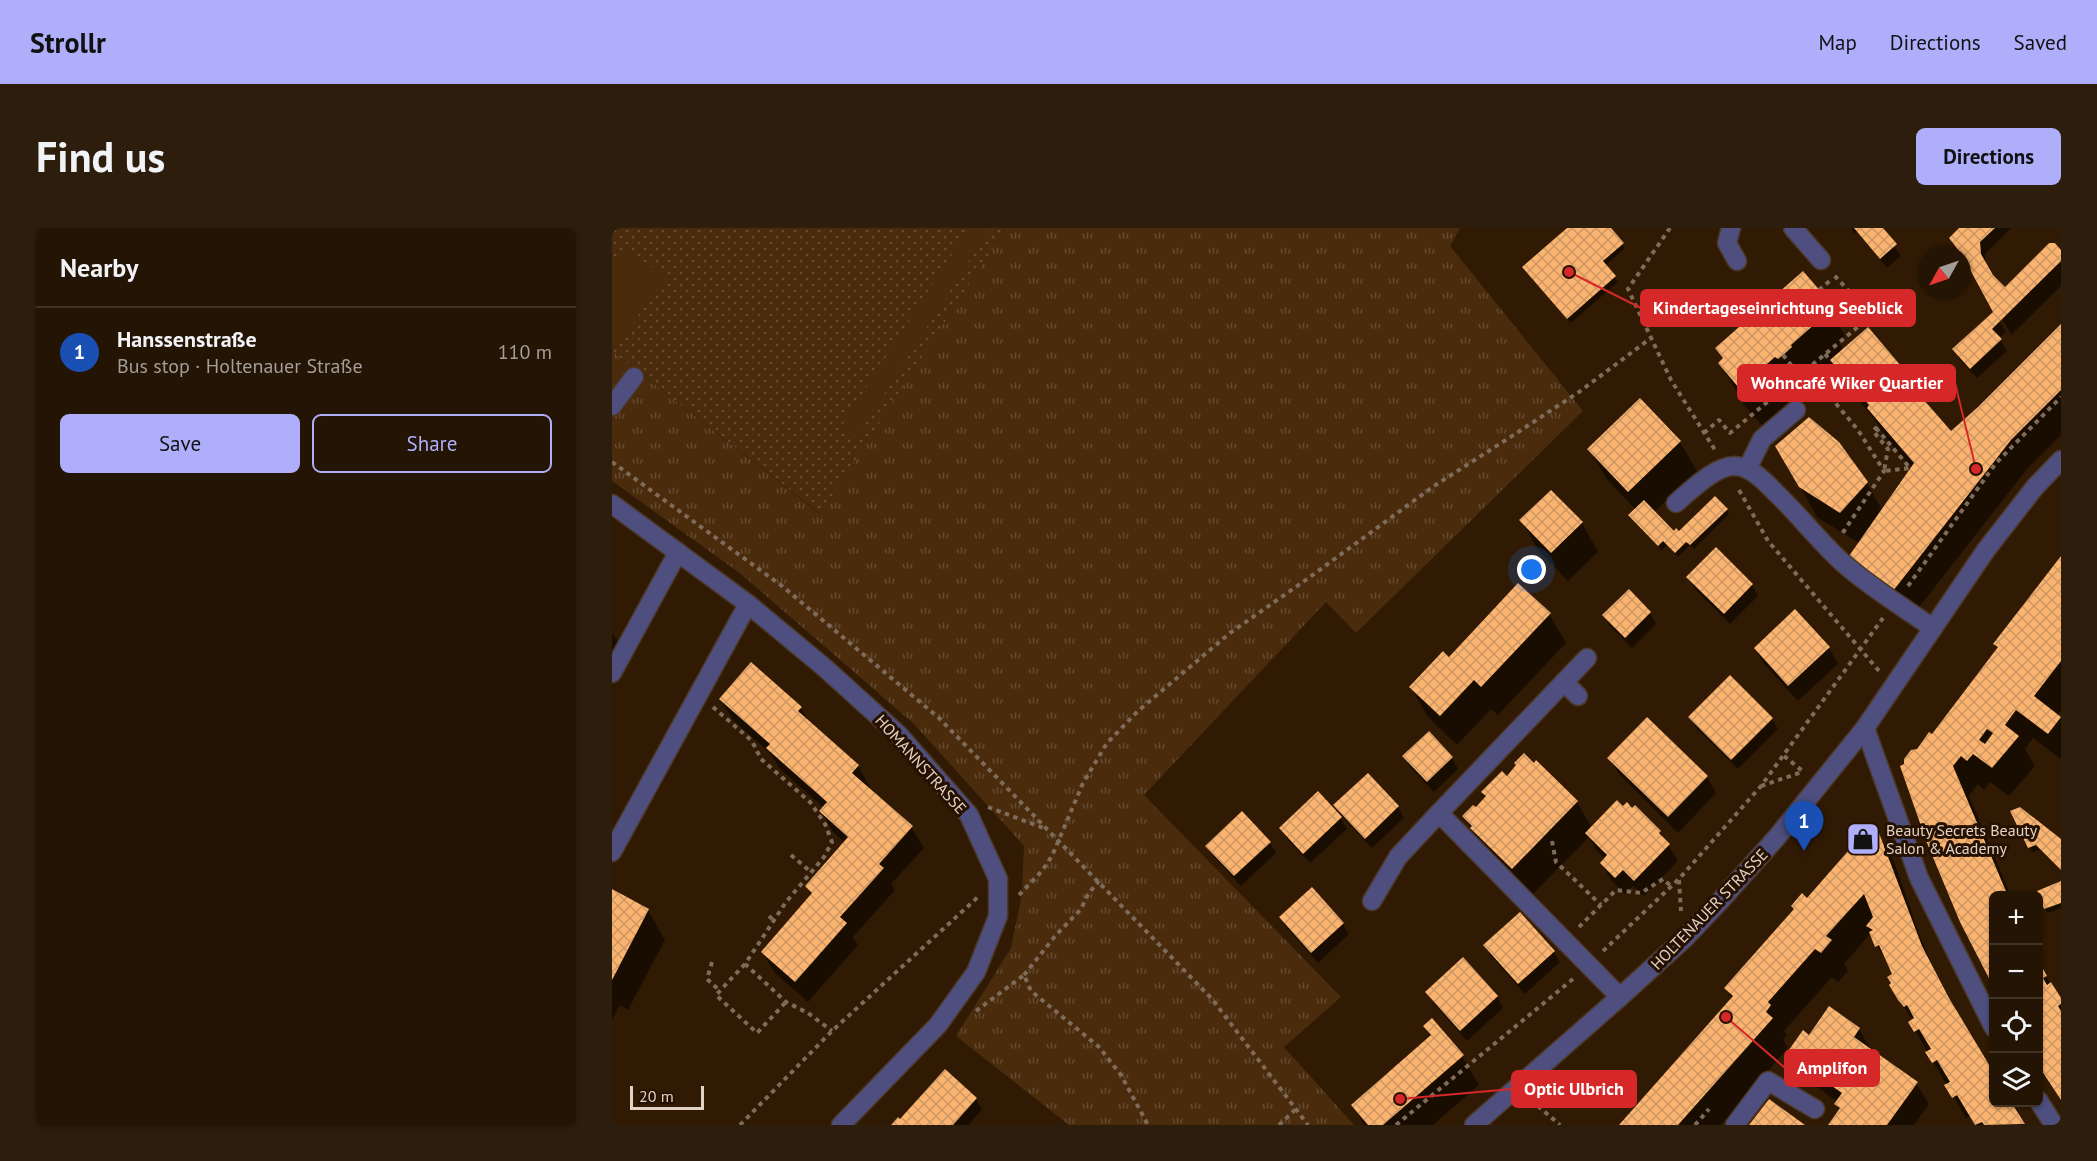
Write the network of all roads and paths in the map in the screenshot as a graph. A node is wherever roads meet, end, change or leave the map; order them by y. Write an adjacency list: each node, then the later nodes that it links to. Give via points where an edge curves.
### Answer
1 (1731, 228): 4 (street, via 1727,243)
2 (1793, 228): 3 (street)
3 (1821, 260): 5 (path)
4 (1737, 261)
5 (1835, 277): 6 (path); 8 (path)
6 (1819, 290)
7 (1909, 296): 8 (path, via 1892,312 1884,314)
8 (1860, 303): 10 (path, via 1854,307 1865,321)
9 (1651, 338): 39 (path, via 1579,392 1434,486 1230,633 1138,711 1107,743 1083,783)
10 (1825, 354): 12 (path); 13 (path)
11 (1783, 355): 14 (path)
12 (1830, 360)
13 (1807, 369): 14 (path); 22 (path, via 1858,430)
14 (1799, 375): 18 (path, via 1730,433 1719,420)
15 (634, 377): 16 (street)
16 (612, 406)
17 (1796, 410): 21 (street, via 1762,439)
18 (1704, 433)
19 (2061, 460): 28 (street, HOLTENAUER STRASSE, via 1986,550)
20 (612, 462): 38 (path, via 782,586 939,718)
21 (1747, 469): 23 (street, via 1726,468); 25 (street)
22 (1884, 471): 22 (path, via 1911,468 1876,428 1873,431 1888,449); 25 (path)
23 (1676, 503)
24 (612, 504): 26 (street, HOMANNSTRASSE)
25 (1831, 550): 28 (street, via 1843,563)
26 (678, 552): 27 (street, HOMANNSTRASSE); 30 (street)
27 (748, 604): 32 (street); 36 (street, HOMANNSTRASSE, via 899,735)
28 (1933, 628): 34 (street, HOLTENAUER STRASSE)
29 (1587, 658): 31 (street)
30 (612, 673)
31 (1564, 682): 33 (street); 37 (street)
32 (698, 695): 41 (street); 43 (path, via 752,741 761,759 810,802 825,824 832,842)
33 (1578, 696)
34 (1865, 728): 58 (street, HOLTENAUER STRASSE, via 1721,900); 61 (street, via 1919,878)
35 (1784, 756): 46 (path, via 1803,771 1761,786)
36 (948, 791): 38 (path); 44 (street, HOMANNSTRASSE, via 969,815)
37 (1439, 813): 47 (street, via 1398,857); 52 (street)
38 (1049, 831): 39 (path)
39 (1059, 842): 45 (path); 50 (path, via 1042,871)
40 (1552, 842): 48 (path, via 1556,862)
41 (612, 852)
42 (791, 855): 43 (path)
43 (810, 872): 51 (path)
44 (998, 879): 50 (street, HOMANNSTRASSE); 62 (path)
45 (1099, 881): 56 (path, via 1081,909); 65 (path, via 1212,999)
46 (1672, 887): 48 (path, via 1663,879 1641,892 1616,890); 55 (path)
47 (1372, 901)
48 (1601, 905): 52 (path)
49 (769, 916): 51 (path)
50 (998, 916): 69 (street, HOMANNSTRASSE, via 976,972 938,1025)
51 (774, 921): 54 (path)
52 (1566, 941): 55 (street)
53 (712, 963): 57 (path, via 706,979)
54 (745, 964): 57 (path); 59 (path)
55 (1589, 964): 58 (street); 73 (path)
56 (1024, 975): 60 (path); 70 (path, via 1031,991 1099,1047 1121,1075)
57 (720, 991): 59 (path, via 716,995 757,1033)
58 (1620, 997): 63 (street, HOLTENAUER STRASSE)
59 (786, 1002): 62 (path)
60 (970, 1015)
61 (1989, 1018)
62 (832, 1031): 68 (path)
63 (1517, 1088): 74 (street, HOLTENAUER STRASSE); 75 (path)
64 (2042, 1107): 78 (street)
65 (1296, 1109): 71 (path); 72 (path)
66 (1709, 1109): 76 (path)
67 (1815, 1110): 77 (street, via 1768,1081)
68 (740, 1125)
69 (841, 1125)
70 (1148, 1125)
71 (1279, 1125)
72 (1308, 1125)
73 (1395, 1125)
74 (1474, 1125)
75 (1560, 1125)
76 (1695, 1125)
77 (1735, 1125)
78 (2054, 1125)

